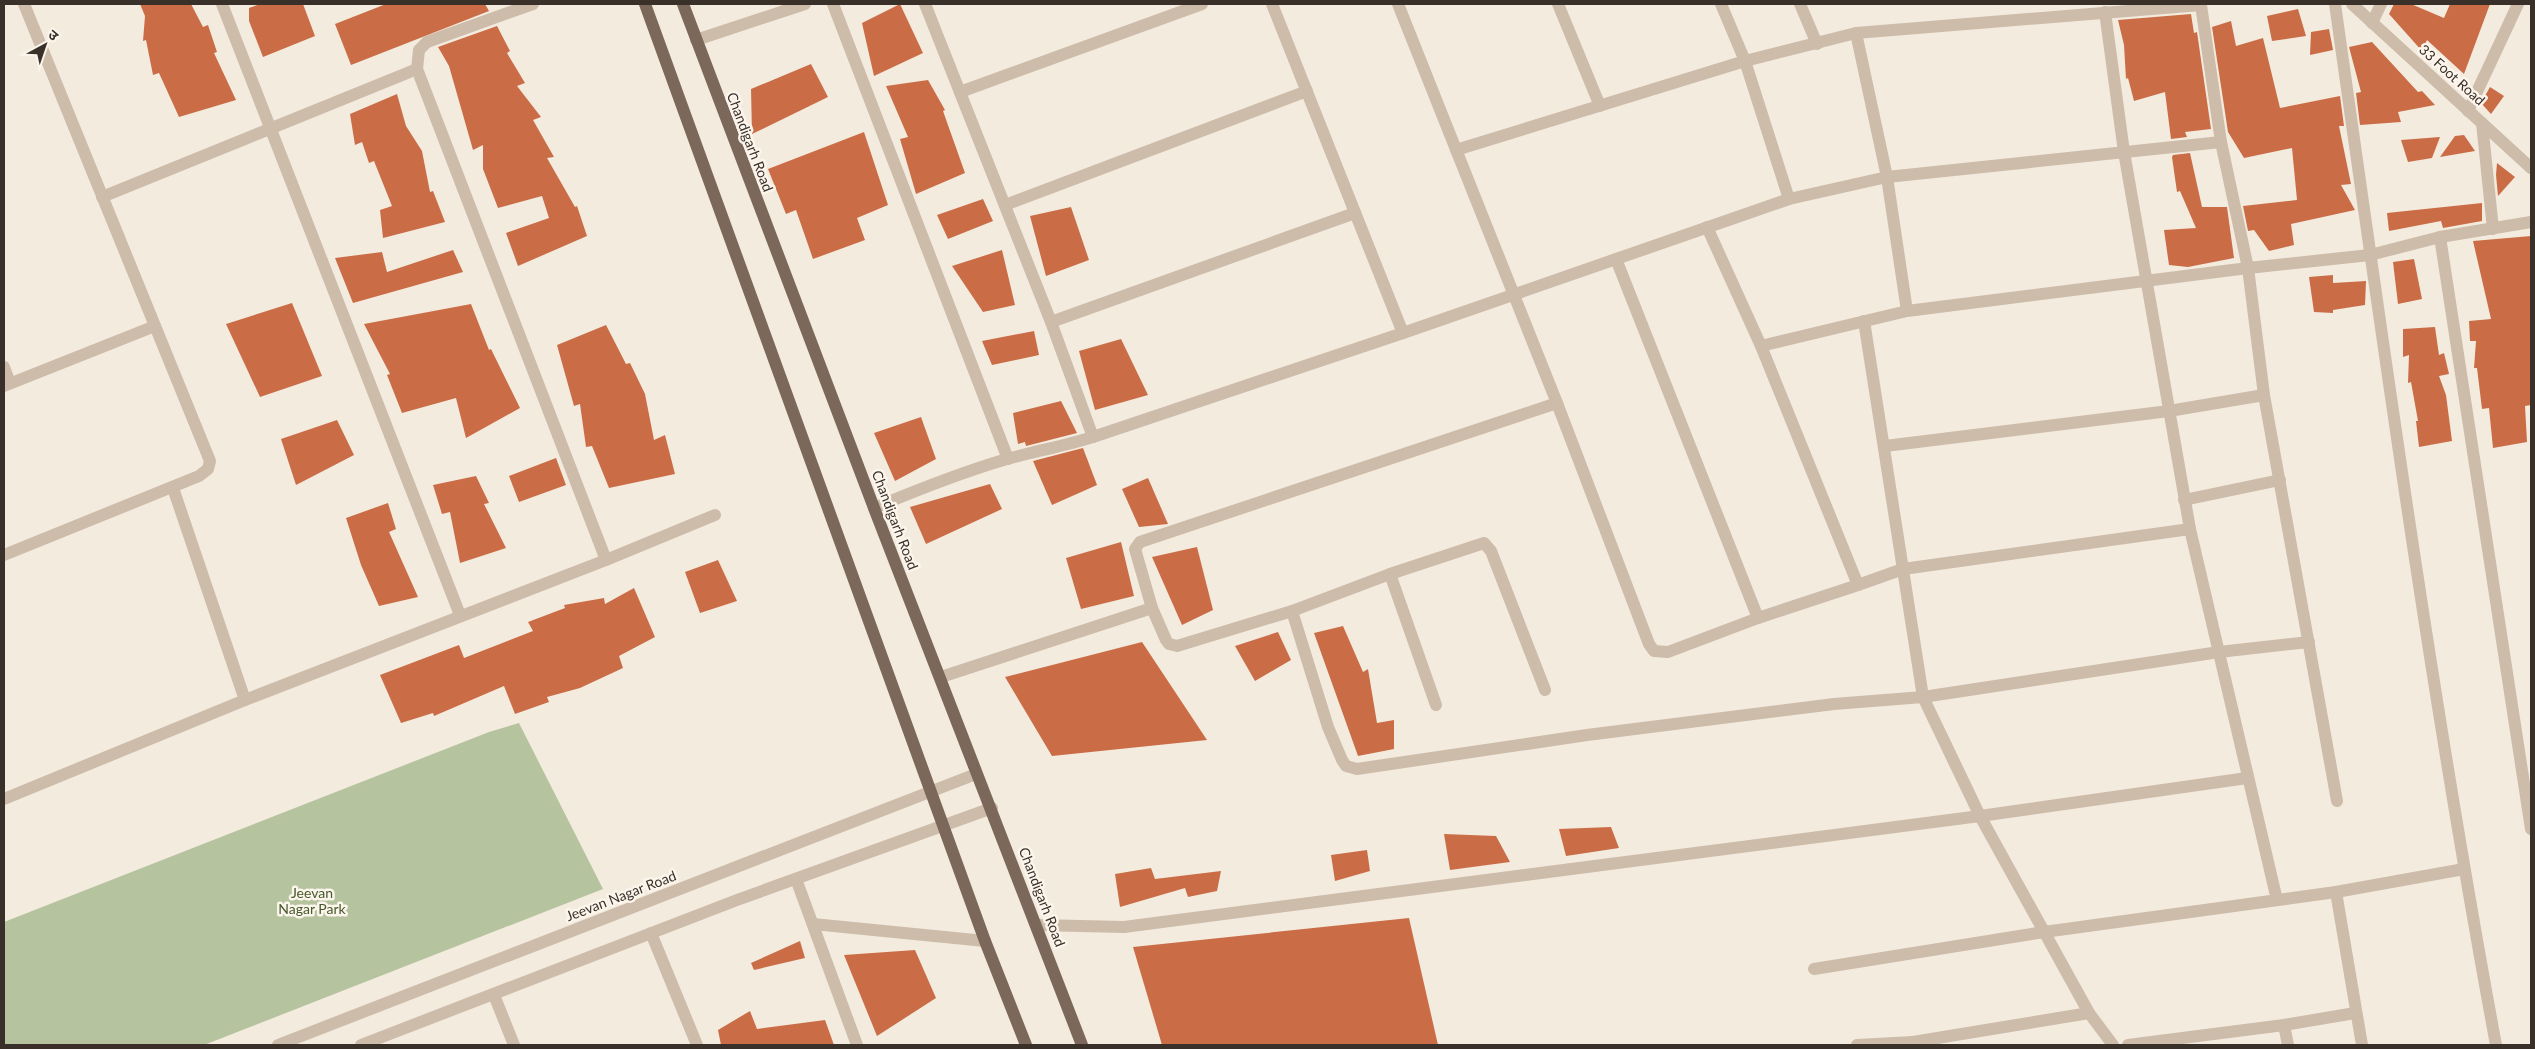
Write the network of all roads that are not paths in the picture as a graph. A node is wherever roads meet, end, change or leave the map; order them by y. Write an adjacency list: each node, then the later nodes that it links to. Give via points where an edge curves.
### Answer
1 (24, 4): 38 (street)
2 (222, 4): 32 (street)
3 (533, 4): 26 (street, via 428,42 419,50)
4 (645, 4): 89 (main road)
5 (683, 4): 23 (main road, Chandigarh Road)
6 (805, 4): 23 (street)
7 (833, 4): 64 (street)
8 (925, 4): 28 (street)
9 (1202, 4): 28 (street)
10 (1272, 4): 27 (street)
11 (1398, 4): 34 (street)
12 (1558, 4): 29 (street)
13 (1721, 4): 25 (street)
14 (1800, 4): 24 (street)
15 (2208, 4): 20 (street); 33 (street)
16 (2335, 4): 46 (street)
17 (2352, 4): 21 (street, 33 Foot Road)
18 (2381, 4): 21 (street)
19 (2518, 4): 30 (street)
20 (2105, 12): 22 (street); 35 (street)
21 (2372, 23): 30 (street, 33 Foot Road)
22 (1856, 33): 24 (street); 37 (street)
23 (696, 40): 68 (main road, Chandigarh Road)
24 (1817, 44): 25 (street)
25 (1745, 61): 29 (street); 39 (street)
26 (416, 69): 32 (street); 72 (street)
27 (1307, 91): 40 (street); 41 (street)
28 (960, 92): 40 (street)
29 (1600, 106): 34 (street)
30 (2468, 110): 31 (street, 33 Foot Road)
31 (2482, 123): 36 (street, 33 Foot Road); 44 (street)
32 (272, 129): 38 (street); 78 (street)
33 (2220, 142): 35 (street); 48 (street)
34 (1456, 150): 50 (street)
35 (2124, 152): 37 (street); 49 (street)
36 (2531, 168)
37 (1887, 177): 39 (street); 51 (street)
38 (102, 197): 54 (street)
39 (1789, 199): 43 (street)
40 (1005, 205): 53 (street)
41 (1355, 213): 53 (street); 55 (street)
42 (2531, 222): 44 (street)
43 (1707, 227): 47 (street); 56 (street)
44 (2493, 228): 45 (street)
45 (2440, 237): 46 (street); 95 (street)
46 (2370, 255): 48 (street); 96 (street)
47 (1616, 259): 50 (street); 79 (street)
48 (2248, 268): 49 (street); 59 (street)
49 (2145, 281): 51 (street); 61 (street)
50 (1514, 295): 55 (street); 60 (street)
51 (1907, 311): 52 (street)
52 (1864, 321): 56 (street); 63 (street)
53 (1051, 322): 62 (street)
54 (155, 326): 58 (street); 66 (street, via 210,458 204,474)
55 (1403, 333): 62 (street)
56 (1761, 346): 75 (street)
57 (4, 367): 58 (street)
58 (7, 385)
59 (2264, 395): 61 (street); 65 (street)
60 (1557, 403): 76 (street, via 1140,542 1135,549); 79 (street, via 1652,650 1668,652)
61 (2168, 411): 63 (street); 67 (street)
62 (1093, 437): 64 (street, via 1053,450)
63 (1885, 446): 73 (street)
64 (1008, 459): 68 (street)
65 (2280, 480): 67 (street); 80 (street)
66 (173, 488): 71 (street); 85 (street)
67 (2184, 500): 70 (street)
68 (874, 508): 82 (main road, Chandigarh Road)
69 (715, 515): 72 (street)
70 (2190, 529): 73 (street); 81 (street)
71 (4, 555)
72 (606, 560): 78 (street)
73 (1903, 569): 75 (street); 84 (street)
74 (1390, 574): 77 (street); 83 (street, via 1481,543 1487,545); 86 (street)
75 (1858, 585): 79 (street)
76 (1152, 608): 77 (street, via 1166,640 1176,646); 82 (street)
77 (1292, 611): 84 (street, via 1328,727 1346,766 1357,769 1586,735 1834,704)
78 (460, 615): 85 (street)
79 (1758, 618)
80 (2310, 642): 81 (street); 91 (street)
81 (2219, 652): 84 (street); 88 (street)
82 (941, 677): 87 (main road, Chandigarh Road)
83 (1545, 690)
84 (1923, 697): 93 (street)
85 (245, 700): 90 (street)
86 (1436, 705)
87 (976, 774): 89 (street, Jeevan Nagar Road); 92 (main road, Chandigarh Road)
88 (2247, 778): 93 (street); 99 (street)
89 (932, 791): 94 (main road); 111 (street, Jeevan Nagar Road)
90 (4, 799)
91 (2337, 802)
92 (992, 808): 94 (street); 101 (main road, Chandigarh Road)
93 (1980, 816): 101 (street, via 1124,927); 102 (street)
94 (943, 826): 97 (street); 104 (main road)
95 (2531, 829)
96 (2464, 869): 98 (street); 123 (street)
97 (796, 878): 100 (street); 103 (street)
98 (2336, 892): 99 (street); 108 (street)
99 (2277, 900): 102 (street)
100 (813, 924): 104 (street); 115 (street)
101 (1037, 925): 117 (main road, Chandigarh Road)
102 (2044, 932): 105 (street); 107 (street)
103 (651, 933): 106 (street); 114 (street)
104 (985, 941): 116 (main road)
105 (1814, 968)
106 (494, 995): 112 (street); 113 (street)
107 (2089, 1013): 110 (street); 119 (street)
108 (2355, 1013): 109 (street); 122 (street)
109 (2284, 1025): 120 (street); 121 (street)
110 (1913, 1043): 118 (street)
111 (278, 1045)
112 (361, 1045)
113 (514, 1045)
114 (697, 1045)
115 (857, 1045)
116 (1026, 1045)
117 (1082, 1045)
118 (1857, 1045)
119 (2113, 1045)
120 (2128, 1045)
121 (2288, 1045)
122 (2362, 1045)
123 (2496, 1045)

